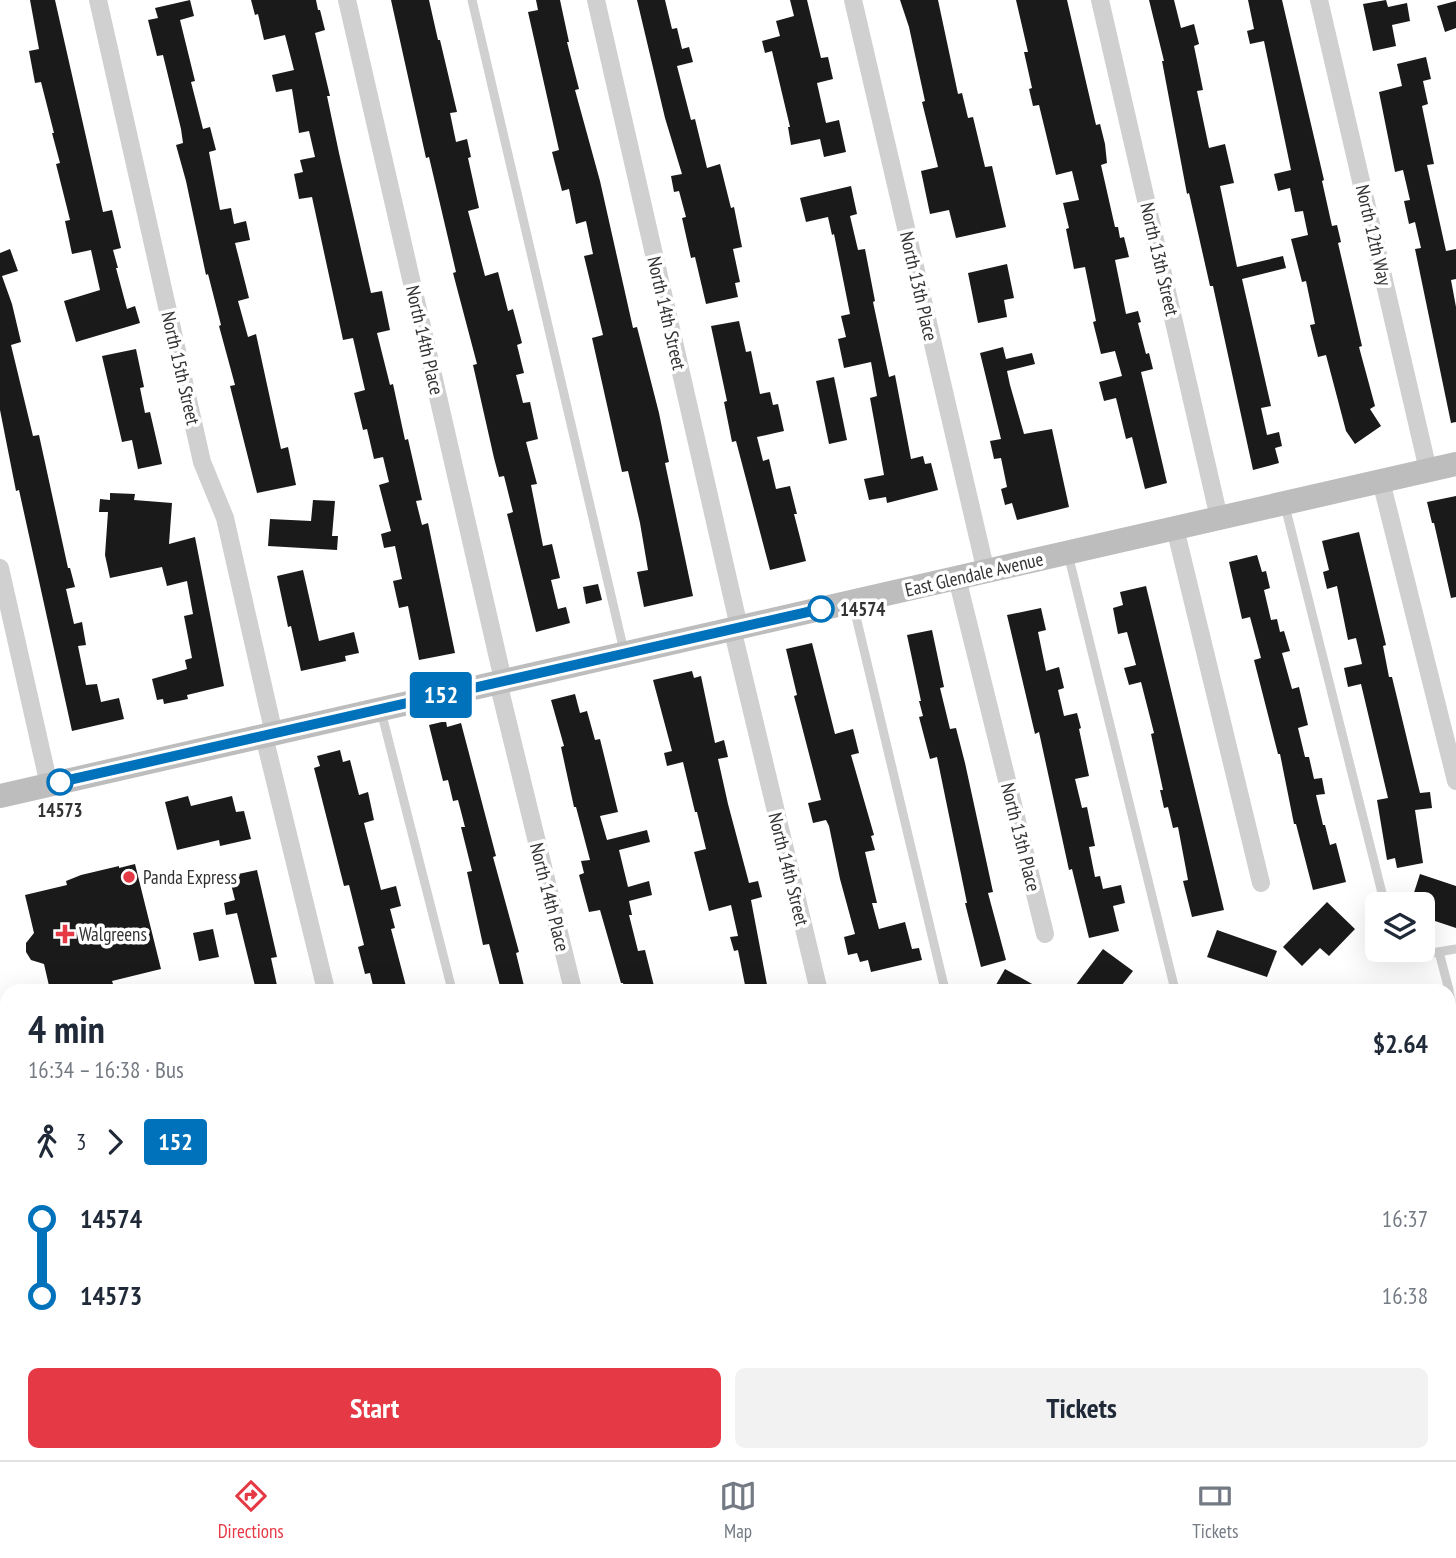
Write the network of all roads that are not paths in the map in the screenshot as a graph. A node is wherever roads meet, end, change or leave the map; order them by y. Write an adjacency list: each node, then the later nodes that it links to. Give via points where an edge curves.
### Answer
1 (99, 0): 23 (street, North 15th Street, via 202,462 225,518)
2 (348, 0): 21 (street, North 14th Place)
3 (472, 0): 20 (lane)
4 (596, 0): 19 (street, North 14th Street)
5 (853, 0): 16 (street, North 13th Place)
6 (1100, 0): 12 (street, North 13th Street)
7 (1320, 0): 9 (street, North 12th Way)
8 (1456, 464): 9 (main road, East Glendale Avenue)
9 (1428, 470): 10 (main road, East Glendale Avenue)
10 (1381, 481): 11 (main road, East Glendale Avenue); 24 (street)
11 (1284, 503): 12 (main road, East Glendale Avenue); 28 (lane)
12 (1219, 518): 13 (main road, East Glendale Avenue)
13 (1175, 528): 14 (main road, East Glendale Avenue); 27 (street)
14 (1068, 553): 16 (main road, East Glendale Avenue); 38 (lane)
15 (0, 568): 25 (street)
16 (986, 572): 17 (main road, East Glendale Avenue)
17 (957, 578): 18 (main road, East Glendale Avenue); 29 (street, North 13th Place)
18 (852, 602): 19 (main road, East Glendale Avenue); 37 (lane)
19 (736, 628): 20 (main road, East Glendale Avenue); 36 (street, North 14th Street)
20 (625, 652): 21 (main road, East Glendale Avenue)
21 (500, 681): 22 (main road, East Glendale Avenue); 35 (street, North 14th Place)
22 (381, 709): 23 (main road, East Glendale Avenue); 34 (lane)
23 (269, 735): 25 (main road, East Glendale Avenue); 33 (street, North 15th Street)
24 (1456, 781)
25 (49, 785): 26 (main road, East Glendale Avenue)
26 (0, 796)
27 (1261, 883)
28 (1382, 892)
29 (1045, 934)
30 (1456, 949): 31 (lane)
31 (1439, 952): 32 (lane); 39 (lane)
32 (1435, 953)
33 (325, 984)
34 (450, 984)
35 (572, 984)
36 (817, 984)
37 (944, 984)
38 (1174, 984)
39 (1447, 984)

